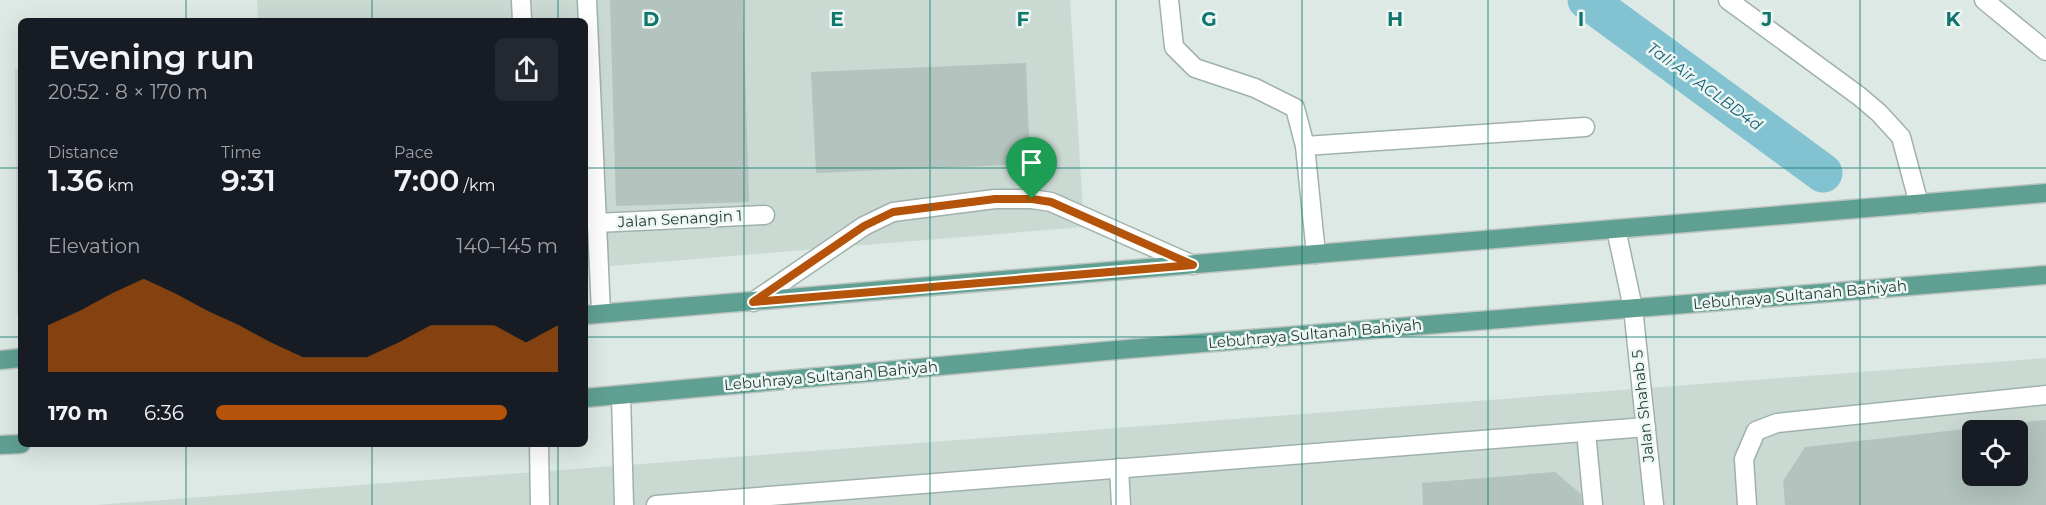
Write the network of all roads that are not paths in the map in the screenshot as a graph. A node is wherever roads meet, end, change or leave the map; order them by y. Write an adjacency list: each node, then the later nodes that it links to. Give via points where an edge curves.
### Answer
1 (521, 0): 6 (street)
2 (586, 0): 7 (street)
3 (1169, 0): 11 (street, via 1174,48 1195,68 1255,88 1295,108)
4 (1728, 0): 13 (street, via 1859,96 1901,136)
5 (1984, 0): 9 (street)
6 (522, 18)
7 (587, 18)
8 (588, 45): 15 (street)
9 (2046, 51)
10 (1586, 127): 11 (street)
11 (1305, 146): 17 (street)
12 (2046, 193): 13 (main road)
13 (1919, 204): 16 (main road)
14 (765, 214): 15 (street, Jalan Senangin 1)
15 (596, 223): 22 (street)
16 (1616, 229): 17 (main road); 21 (street, Jalan Shahab 5)
17 (1316, 254): 18 (main road)
18 (1193, 265): 20 (main road); 20 (street, via 1051,202 995,199 893,212 864,226)
19 (2046, 275): 21 (main road, Lebuhraya Sultanah Bahiyah)
20 (753, 302): 22 (main road)
21 (1633, 308): 25 (main road, Lebuhraya Sultanah Bahiyah); 28 (street, Jalan Shahab 5)
22 (593, 314)
23 (18, 358): 24 (main road)
24 (0, 360)
25 (621, 395): 27 (main road, Lebuhraya Sultanah Bahiyah); 35 (street)
26 (2046, 395): 40 (street, via 1777,423 1756,431 1744,459)
27 (588, 398)
28 (1646, 427): 29 (street); 39 (street, Jalan Shahab 5)
29 (1586, 432): 33 (street); 38 (street)
30 (18, 444): 31 (main road)
31 (0, 445)
32 (539, 447): 34 (street)
33 (1119, 468): 36 (street); 37 (street)
34 (540, 505)
35 (624, 505)
36 (656, 505)
37 (1121, 505)
38 (1593, 505)
39 (1654, 505)
40 (1748, 505)

